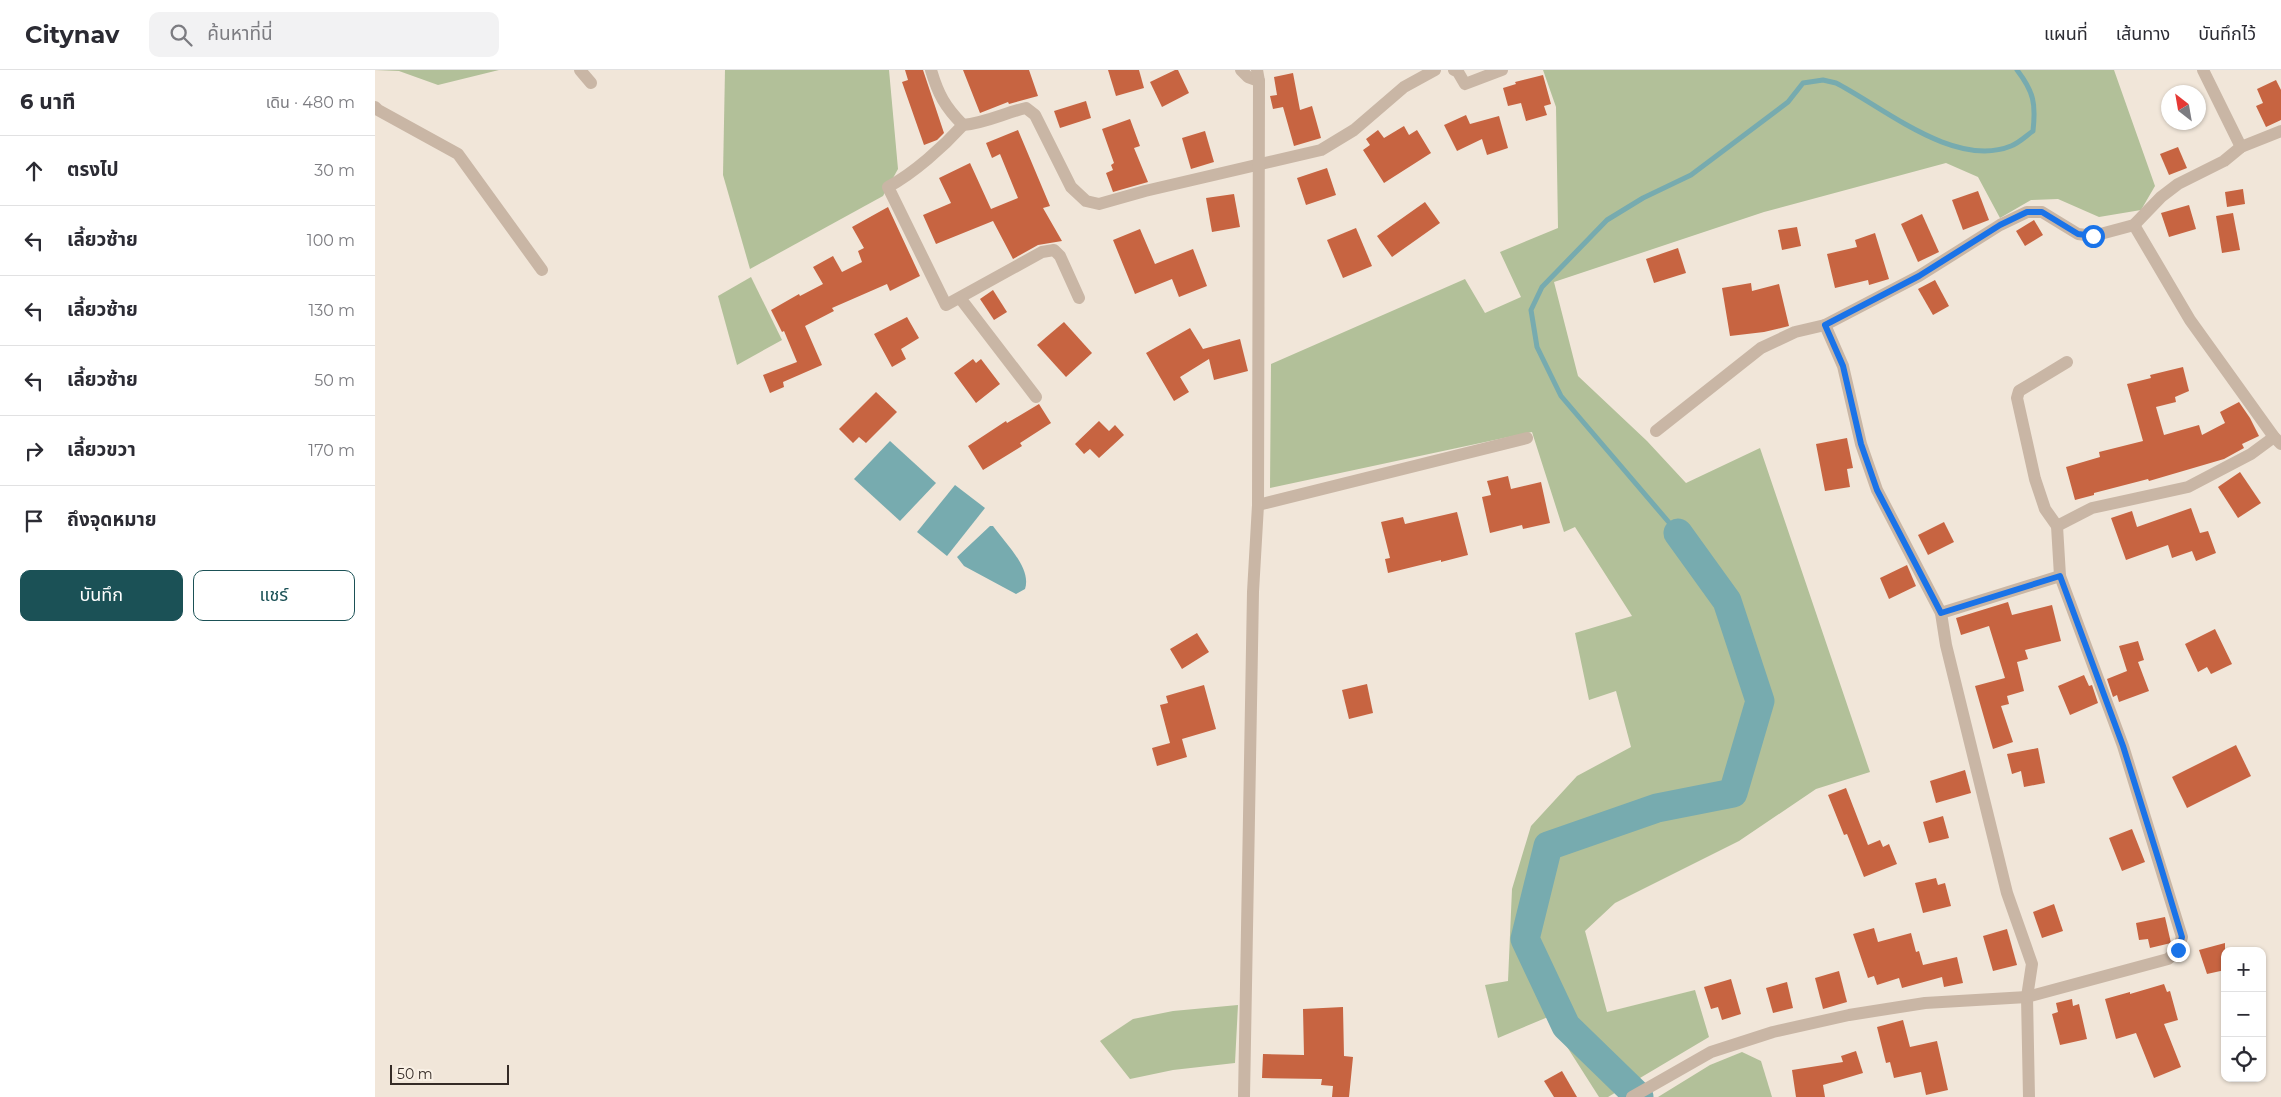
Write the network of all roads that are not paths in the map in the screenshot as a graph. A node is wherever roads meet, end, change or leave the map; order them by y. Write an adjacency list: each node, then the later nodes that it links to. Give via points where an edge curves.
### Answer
1 (580, 70): 9 (street)
2 (931, 70): 11 (street, via 938,94)
3 (1241, 70): 8 (street, via 1248,77)
4 (1435, 70): 14 (street, via 1404,87 1354,130 1321,150)
5 (1454, 70): 6 (street, via 1465,84)
6 (1502, 70)
7 (2203, 70): 13 (street)
8 (1258, 76): 14 (street)
9 (591, 83)
10 (375, 107): 16 (street, via 458,154)
11 (963, 125): 14 (street, via 982,124 1027,108 1035,115 1071,188 1086,201 1099,204); 17 (street, via 902,180 888,187 946,305)
12 (2281, 131): 13 (street)
13 (2241, 147): 15 (street, via 2224,161 2173,188)
14 (1259, 163): 25 (street)
15 (2134, 225): 19 (street, via 2093,236 2078,234 2042,212 2027,212 2000,225 1919,276); 24 (street, via 2191,320)
16 (542, 270)
17 (960, 298): 18 (street, via 1042,252 1054,250 1060,256); 21 (street)
18 (1079, 298)
19 (1825, 325): 22 (street, via 1795,332 1761,348); 28 (street, via 1843,366 1861,444 1877,490)
20 (2067, 362): 26 (street, via 2019,391 2017,398 2035,479 2045,510)
21 (1036, 396)
22 (1656, 431)
23 (1527, 438): 25 (street)
24 (2277, 440): 26 (street, via 2188,487 2092,508)
25 (1258, 505): 30 (street, via 1252,602)
26 (2057, 526): 27 (street)
27 (2060, 576): 28 (street); 29 (street, via 2123,746 2182,937 2178,950 2168,959)
28 (1941, 613): 29 (street, via 2007,893 2032,964)
29 (2027, 997): 31 (street, via 1925,1003 1773,1032 1711,1052); 32 (street)
30 (1244, 1097)
31 (1632, 1097)
32 (2029, 1097)

